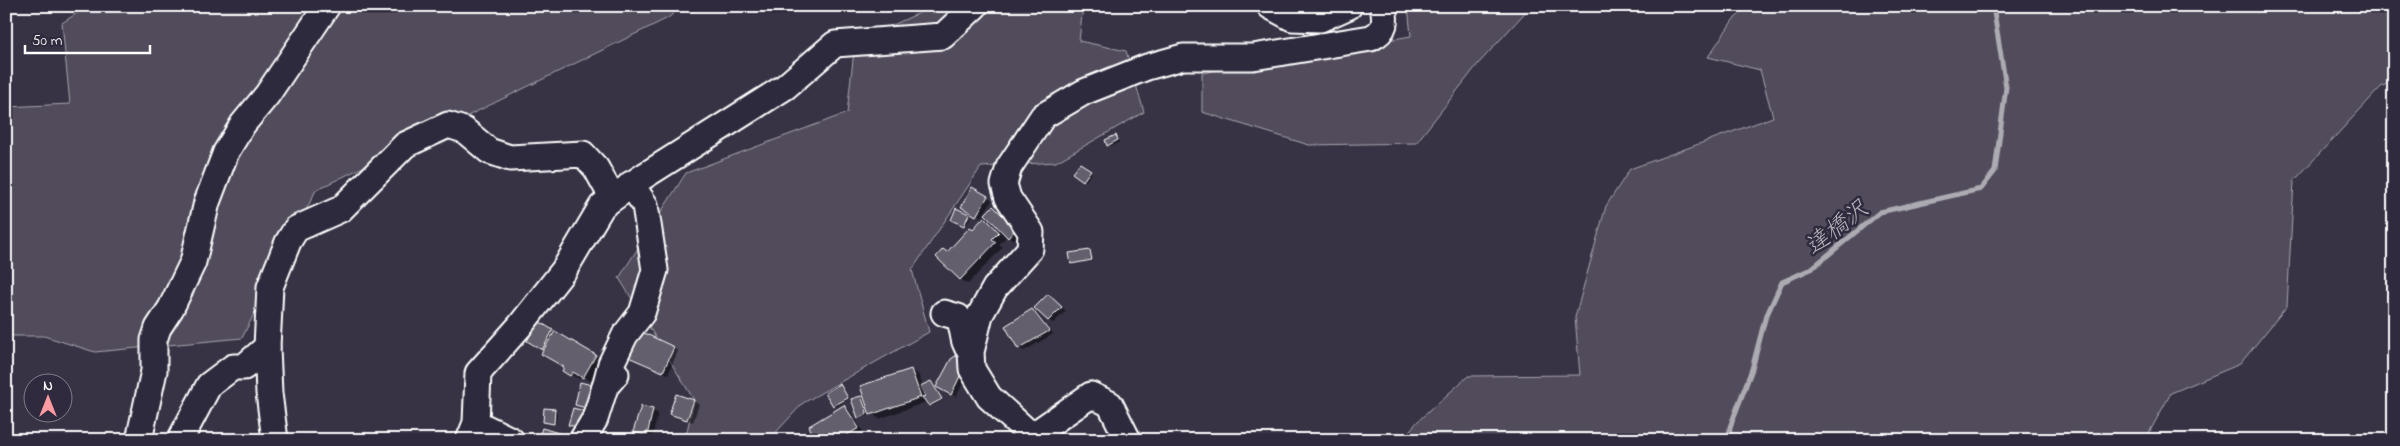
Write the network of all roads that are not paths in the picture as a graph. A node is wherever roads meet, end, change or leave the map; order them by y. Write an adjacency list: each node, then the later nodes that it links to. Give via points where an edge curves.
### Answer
1 (327, 6): 14 (street, via 267,95 242,124 226,152 206,202 193,262 154,340 154,371)
2 (975, 6): 6 (street, via 943,36 835,44 785,87)
3 (1270, 6): 4 (street, via 1292,18 1320,20)
4 (1349, 6)
5 (1383, 6): 9 (street, via 1384,28 1371,38 1252,57 1183,57 1147,67 1084,92 1043,116 1009,167 1004,184 1008,198 1031,232 1030,249 995,288 980,315)
6 (622, 191): 8 (street, via 583,154 510,158 489,151 464,130 448,124 405,144 341,209 296,229 270,287); 11 (street, via 645,205 655,270 642,313 625,335 611,364); 12 (street, via 602,206 558,277 478,373)
7 (944, 313): 9 (street, via 958,317 962,323 964,343)
8 (267, 347): 15 (street, via 244,367 233,367 209,385); 16 (street)
9 (971, 352): 13 (street, via 972,369 988,398)
10 (622, 368): 11 (street)
11 (605, 387): 18 (street, via 595,418)
12 (472, 431): 17 (street)
13 (1030, 438): 19 (street, via 1091,395 1110,404)
14 (139, 440)
15 (180, 440)
16 (275, 440)
17 (511, 440)
18 (582, 440)
19 (1128, 440)

